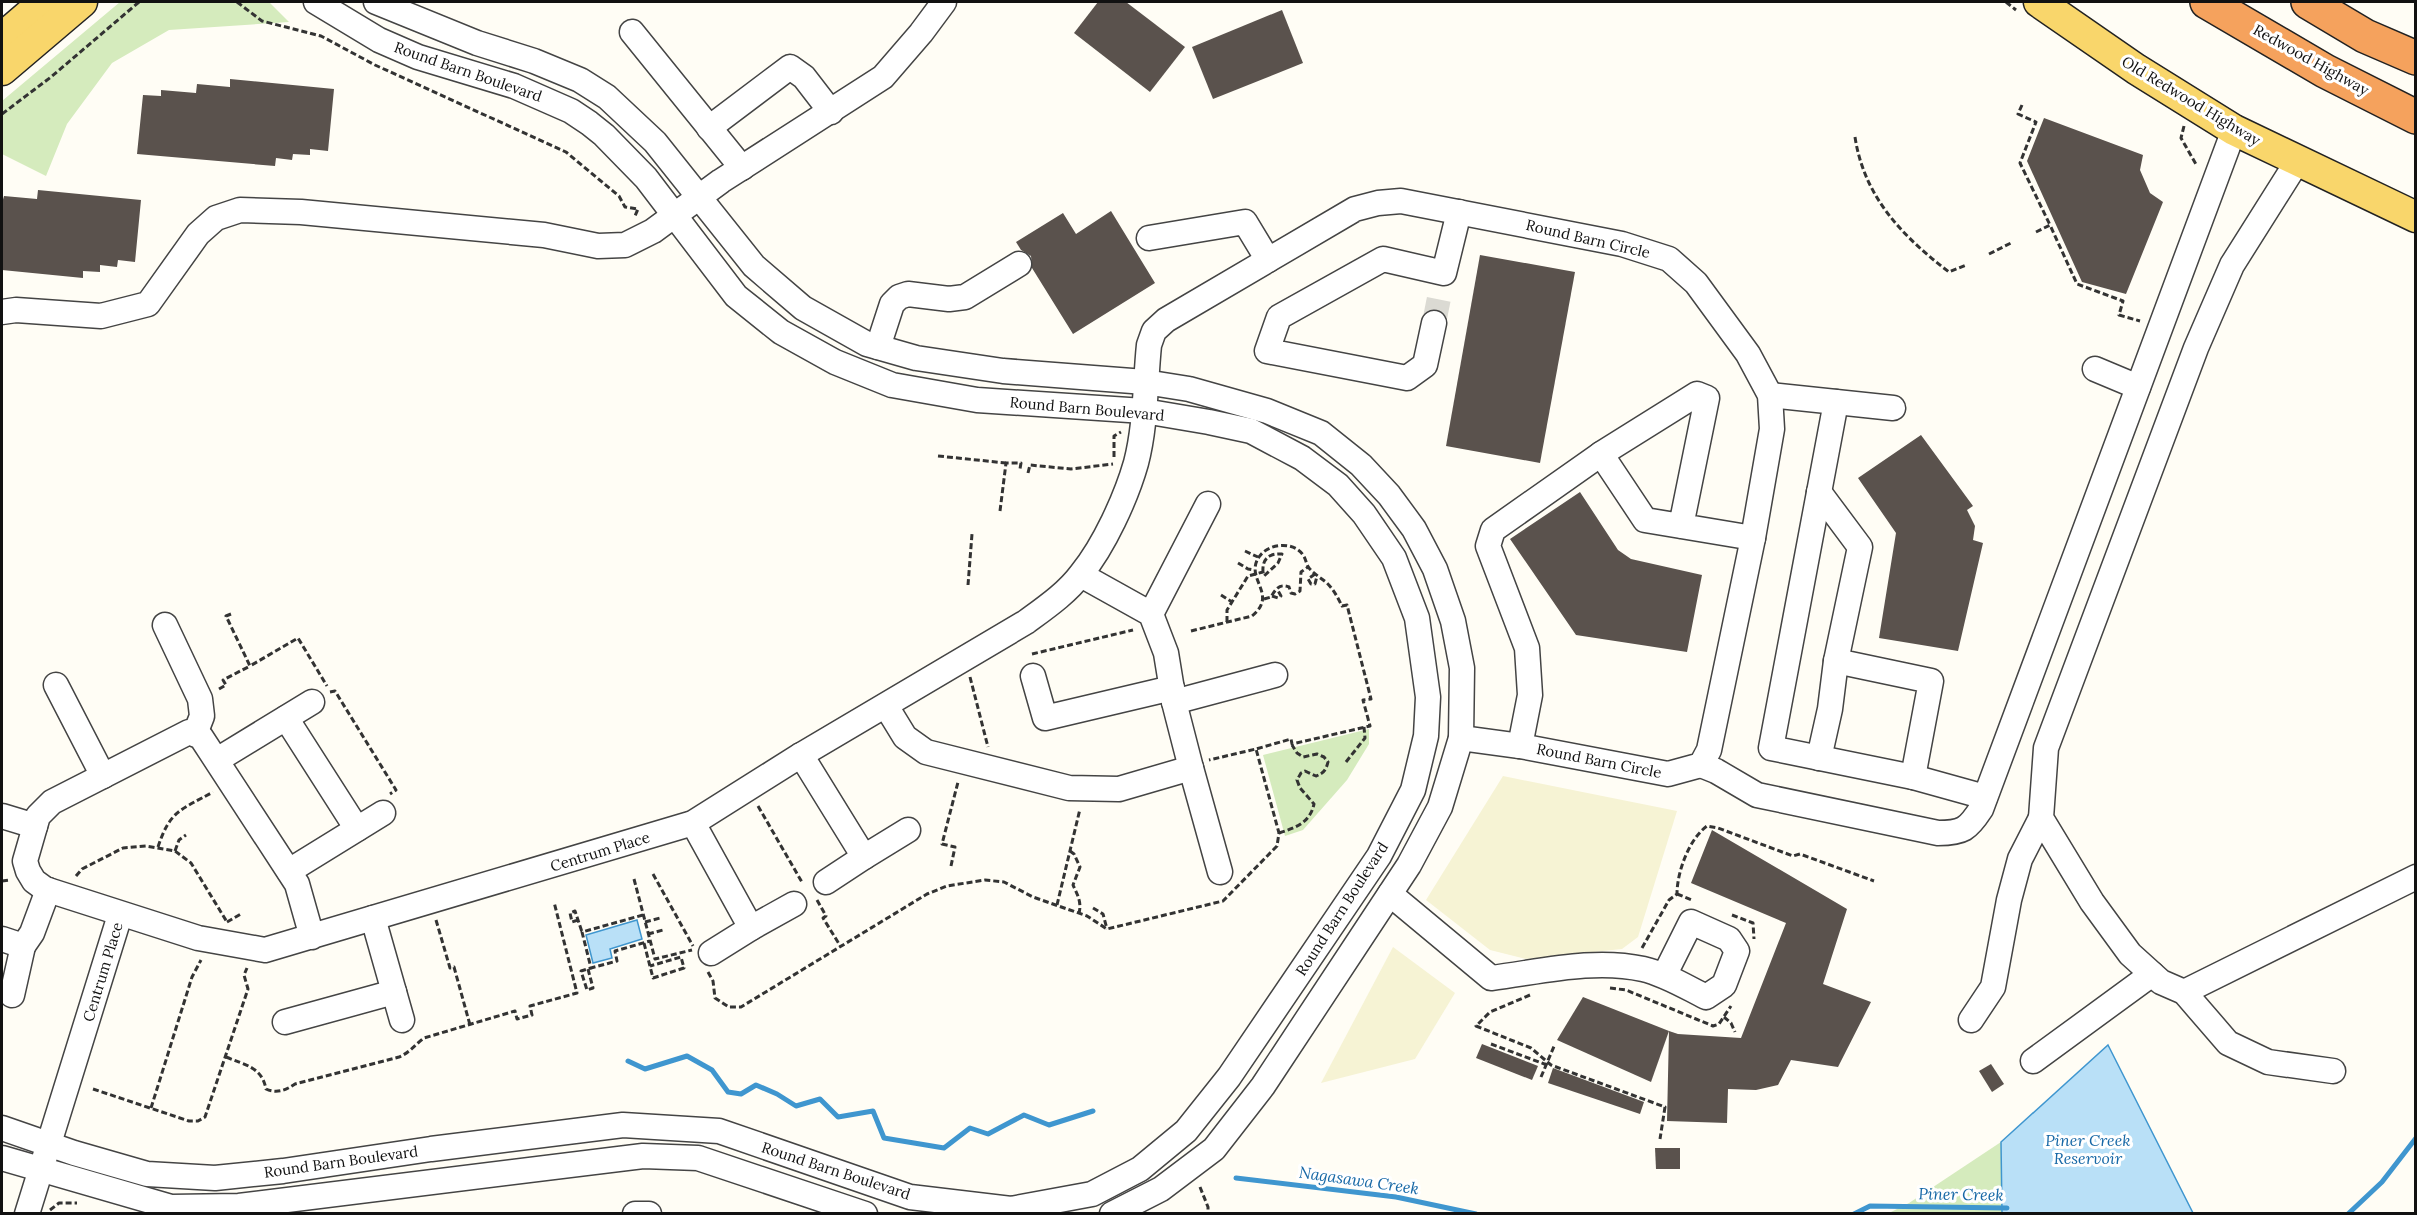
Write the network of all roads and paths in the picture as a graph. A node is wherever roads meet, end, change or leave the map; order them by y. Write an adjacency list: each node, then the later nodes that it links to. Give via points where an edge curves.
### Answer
1 (44, 2): 15 (main road)
2 (82, 2): 18 (main road)
3 (139, 2): 21 (path)
4 (237, 2): 31 (path, via 262,21 321,36 375,65 566,152 619,196 625,207)
5 (316, 2): 16 (street, Round Barn Boulevard)
6 (376, 2): 12 (street, Round Barn Boulevard)
7 (944, 2): 20 (street, via 883,77)
8 (2039, 2): 25 (main road, Old Redwood Highway)
9 (2207, 2): 22 (highway, Redwood Highway)
10 (2308, 2): 17 (highway, via 2365,36)
11 (2335, 2): 14 (highway)
12 (407, 8): 16 (street); 30 (street, Round Barn Boulevard, via 477,43 580,80 607,97 655,142)
13 (632, 32): 24 (street)
14 (2415, 37)
15 (2, 38)
16 (384, 42): 33 (street, Round Barn Boulevard, via 418,57 514,86 572,111 630,161)
17 (2415, 58)
18 (2, 70)
19 (2022, 105): 35 (path, via 2018,114 2036,122 2020,163)
20 (831, 112): 24 (street, via 804,77 790,67); 28 (street)
21 (2, 114)
22 (2415, 117)
23 (2185, 125): 29 (path, via 2181,138 2197,164)
24 (710, 128): 28 (street)
25 (2234, 130): 27 (main road, Old Redwood Highway); 49 (street)
26 (1854, 137): 42 (path, via 1874,193 1896,226 1949,272)
27 (2297, 162): 34 (main road, Old Redwood Highway); 116 (street, via 2232,265 2196,348 2046,748)
28 (742, 168): 30 (street)
29 (2195, 174)
30 (699, 197): 33 (street); 46 (street, Round Barn Boulevard, via 754,266 803,308)
31 (638, 209)
32 (1459, 212): 40 (street, Round Barn Circle, via 1401,201 1378,203 1355,209); 44 (street, via 1442,283 1383,259 1279,317 1267,351 1407,378 1425,365); 50 (street, Round Barn Circle, via 1622,244 1669,259 1696,283 1748,354)
33 (675, 216): 43 (street, via 626,245 598,246 544,235 301,212 240,210 216,218 198,234 148,304 101,316); 53 (street, Round Barn Boulevard, via 736,296 782,332 835,362 892,385 976,400)
34 (2415, 218)
35 (2050, 225): 36 (path); 45 (path, via 2077,284 2123,302 2119,315)
36 (2036, 232)
37 (1149, 238): 40 (street, via 1245,222)
38 (2011, 243): 39 (path)
39 (1989, 254)
40 (1268, 260): 48 (street, Round Barn Circle, via 1154,331)
41 (1019, 264): 46 (street, via 964,297 899,297 892,304)
42 (1966, 265)
43 (2, 312)
44 (1434, 323)
45 (2147, 323)
46 (878, 347): 48 (street, Round Barn Boulevard, via 916,358 1004,371)
47 (2096, 369): 49 (street)
48 (1145, 382): 53 (street, Round Barn Circle); 96 (street, Round Barn Boulevard, via 1190,389 1267,411 1322,433 1361,465 1389,495 1430,559 1453,621 1462,668)
49 (2138, 387): 111 (street)
50 (1770, 394): 51 (street); 65 (street, Round Barn Circle, via 1772,429)
51 (1836, 402): 52 (street); 60 (street)
52 (1893, 408)
53 (1144, 411): 72 (street, Centrum Place, via 1128,486); 202 (street, Round Barn Boulevard, via 1251,431 1311,465 1338,485 1364,514 1394,558 1417,618 1428,698 1426,736 1413,790 1380,856 1229,1077 1186,1131)
54 (1122, 428): 59 (path, via 1114,436 1113,465 1071,469 1030,465)
55 (1601, 454): 63 (street, via 1645,519); 63 (street, via 1697,394 1707,398); 98 (street, via 1493,530 1488,546 1527,648 1530,695)
56 (938, 456): 57 (path)
57 (1006, 463): 58 (path, via 1021,463); 62 (path)
58 (1020, 469)
59 (1028, 473)
60 (1819, 492): 83 (street, via 1860,548); 102 (street, via 1771,748)
61 (1208, 504): 79 (street)
62 (1000, 511)
63 (1682, 526): 65 (street)
64 (972, 534): 73 (path)
65 (1753, 538): 106 (street, Round Barn Circle, via 1709,750)
66 (1245, 550): 67 (path)
67 (1258, 557): 69 (path, via 1274,546 1294,547 1303,554); 70 (path)
68 (1238, 563): 70 (path)
69 (1308, 567): 74 (path, via 1301,572 1302,588 1295,594 1284,586); 94 (path, via 1336,594 1342,606 1347,605 1371,699 1363,700 1370,726)
70 (1255, 572): 71 (path); 77 (path); 78 (path, via 1248,576)
71 (1263, 572): 71 (path, via 1266,558 1282,554 1272,570 1264,576)
72 (1081, 575): 79 (street); 92 (street, Centrum Place, via 1026,622)
73 (968, 585)
74 (1275, 589): 76 (path); 76 (path, via 1281,596)
75 (1221, 595): 78 (path)
76 (1272, 596): 77 (path)
77 (1263, 600): 80 (path, via 1252,615)
78 (1232, 602): 80 (path)
79 (1147, 621): 84 (path); 90 (street, via 1166,653)
80 (1227, 622): 82 (path)
81 (165, 625): 95 (street, via 200,699 202,716)
82 (1191, 631)
83 (1836, 661): 102 (street); 108 (street, via 1931,681)
84 (1032, 665): 90 (street, via 1044,718)
85 (250, 666): 89 (path, via 223,680 226,685)
86 (1275, 675): 90 (street)
87 (970, 676): 101 (path)
88 (56, 685): 107 (street)
89 (210, 694)
90 (1173, 695): 105 (street)
91 (312, 702): 93 (street)
92 (886, 706): 100 (street, Centrum Place); 105 (street, via 905,737 926,752 1069,788 1119,789)
93 (286, 718): 103 (street); 119 (street)
94 (1364, 727): 97 (path); 104 (path, via 1365,738)
95 (195, 734): 103 (street); 107 (street, via 189,732)
96 (1461, 738): 98 (street, Round Barn Circle); 137 (street, Round Barn Boulevard, via 1440,807)
97 (1292, 744): 99 (path, via 1291,739); 121 (path, via 1303,757 1317,754 1328,762 1322,774 1300,773 1297,780 1314,804 1313,811 1299,826)
98 (1520, 746): 106 (street, Round Barn Circle, via 1668,774)
99 (1256, 748): 105 (path); 121 (path)
100 (801, 755): 117 (street, Centrum Place); 126 (street)
101 (990, 757)
102 (1819, 758): 108 (street)
103 (217, 760): 128 (street)
104 (1346, 762)
105 (1199, 764): 129 (street)
106 (1701, 765): 111 (street, via 1757,795 1938,833 1968,828)
107 (103, 776): 118 (street, via 52,802 38,816)
108 (1913, 777): 111 (street)
109 (959, 780): 127 (path, via 942,844 955,848)
110 (217, 790): 123 (path, via 173,814)
111 (1985, 797)
112 (758, 805): 136 (path, via 805,888)
113 (1080, 808): 125 (path)
114 (382, 813): 119 (street)
115 (2, 816): 118 (street)
116 (2040, 818): 172 (street, via 2092,902 2130,954); 182 (street, via 2020,859 1993,987)
117 (693, 823): 148 (street, Centrum Place); 155 (street)
118 (35, 826): 135 (street, via 25,861 34,881)
119 (357, 829): 128 (street)
120 (908, 830): 126 (street)
121 (1279, 833): 156 (path, via 1277,846 1223,901)
122 (186, 835): 124 (path)
123 (158, 847): 124 (path); 132 (path, via 123,848 82,869)
124 (175, 851): 152 (path, via 191,863)
125 (1070, 851): 141 (path); 144 (path, via 1080,867 1073,885 1081,907)
126 (864, 857): 136 (street)
127 (951, 866)
128 (289, 871): 160 (street, via 303,900)
129 (1220, 872)
130 (653, 873): 162 (path, via 695,949 655,959)
131 (2415, 877): 176 (street)
132 (75, 878)
133 (634, 879): 147 (path)
134 (1874, 881): 138 (path, via 1707,826 1697,834 1687,854)
135 (48, 890): 146 (street); 163 (street, via 32,933)
136 (811, 892): 155 (street); 165 (path)
137 (1390, 894): 170 (street, via 1491,978 1598,964); 209 (street, Round Barn Boulevard, via 1263,1086 1214,1149 1161,1189)
138 (1677, 894): 140 (path); 170 (path, via 1669,900)
139 (554, 902): 184 (path, via 577,993 530,1006 532,1015 517,1019 515,1011)
140 (1702, 904)
141 (1057, 906): 144 (path); 165 (path, via 1004,882 985,880 947,886 927,894)
142 (1093, 908): 156 (path, via 1103,914)
143 (1724, 912): 161 (path, via 1753,923)
144 (1079, 913): 156 (path)
145 (242, 914): 152 (path)
146 (120, 915): 160 (street, Centrum Place, via 198,938 265,950); 197 (street, Centrum Place)
147 (644, 915): 153 (path); 158 (path)
148 (373, 918): 160 (street, Centrum Place); 175 (street)
149 (660, 918): 153 (path)
150 (436, 920): 184 (path)
151 (578, 920): 158 (path)
152 (227, 922): 154 (path)
153 (645, 922): 159 (path)
154 (231, 927)
155 (751, 928): 167 (street)
156 (1107, 929)
157 (663, 930): 159 (path)
158 (582, 932): 171 (path)
159 (648, 934): 162 (path)
160 (312, 937)
161 (1754, 940)
162 (650, 941): 164 (path)
163 (12, 942): 178 (street)
164 (644, 943): 169 (path); 171 (path, via 615,951 617,961)
165 (841, 947): 167 (path, via 741,1007 729,1007 715,998)
166 (205, 958): 194 (path, via 198,961 192,977)
167 (708, 959)
168 (248, 966): 188 (path, via 244,975 248,989)
169 (650, 966): 169 (path, via 653,978 684,968 681,957)
170 (1629, 968): 173 (street)
171 (590, 969): 171 (path, via 581,971 587,990 593,988)
172 (2152, 974): 176 (street, via 2160,982); 189 (street)
173 (1664, 976)
174 (1601, 987): 180 (path, via 1626,990 1713,1026)
175 (394, 992): 181 (street); 183 (street)
176 (2184, 992): 191 (street, via 2228,1043 2268,1062)
177 (1535, 994): 190 (path, via 1490,1012 1476,1026 1531,1048)
178 (12, 995)
179 (1734, 1001): 180 (path)
180 (1724, 1017): 185 (path)
181 (402, 1020)
182 (1971, 1020)
183 (285, 1022)
184 (470, 1024): 188 (path, via 424,1038 399,1057 295,1084 284,1091 269,1091 260,1072)
185 (1735, 1032)
186 (1491, 1044): 190 (path)
187 (1555, 1044): 190 (path)
188 (226, 1057): 194 (path, via 205,1117 189,1121)
189 (2033, 1061)
190 (1547, 1064): 192 (path); 196 (path, via 1665,1107)
191 (2333, 1071)
192 (1541, 1077)
193 (93, 1089): 194 (path)
194 (151, 1108)
195 (2, 1128): 197 (street, Round Barn Boulevard)
196 (1660, 1139)
197 (49, 1143): 199 (street, Round Barn Boulevard, via 147,1174 215,1178); 200 (street, Centrum Place)
198 (2, 1158): 200 (street, Round Barn Boulevard)
199 (340, 1163): 201 (street); 202 (street, Round Barn Boulevard, via 623,1125 719,1131 910,1197 1011,1209)
200 (41, 1170): 201 (street, Round Barn Boulevard, via 171,1207); 204 (street, Centrum Place)
201 (345, 1203): 208 (street, Round Barn Boulevard, via 643,1156 698,1158)
202 (1096, 1204)
203 (85, 1205): 205 (path, via 58,1203)
204 (27, 1214)
205 (48, 1214)
206 (635, 1214): 207 (street)
207 (649, 1214)
208 (865, 1214)
209 (1112, 1214)

